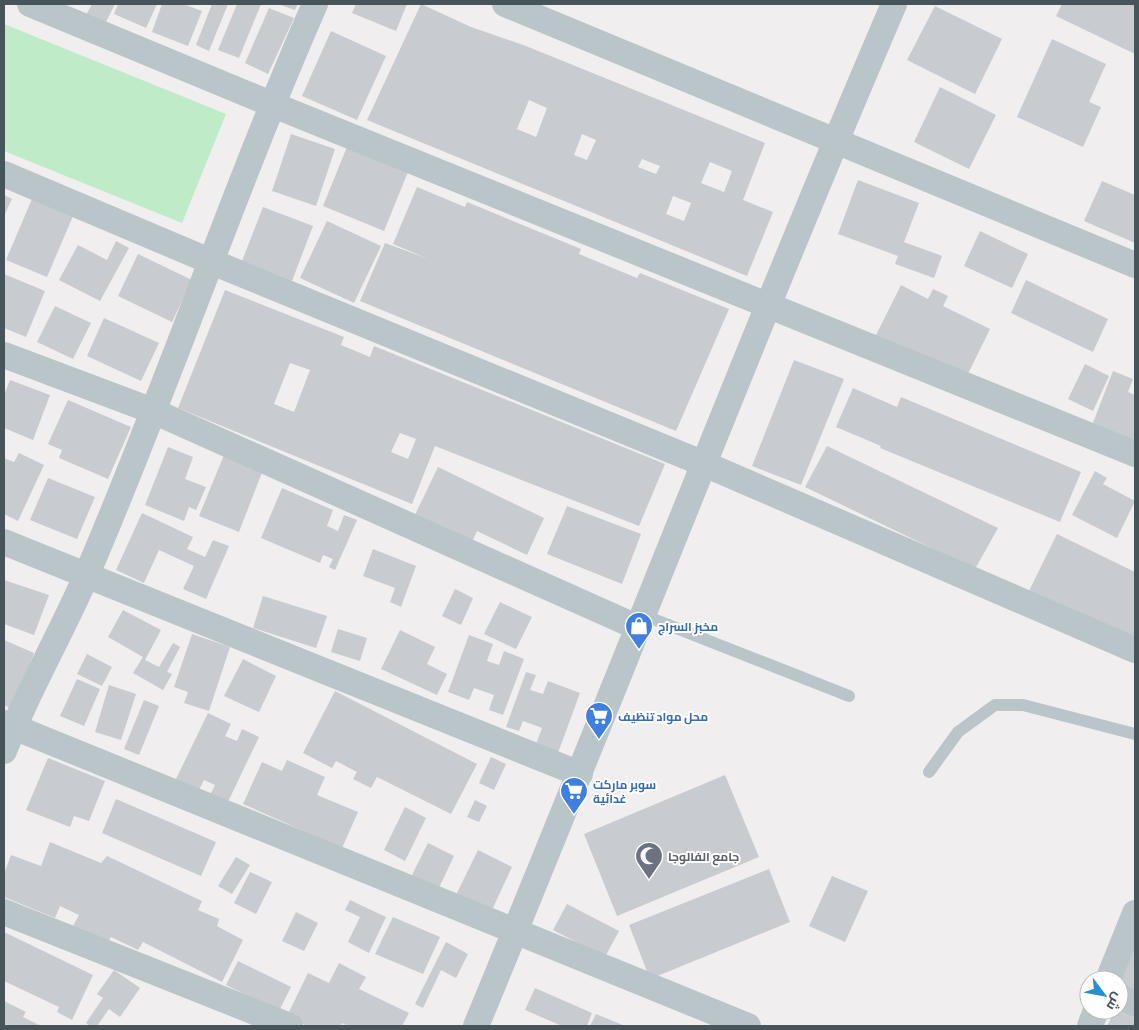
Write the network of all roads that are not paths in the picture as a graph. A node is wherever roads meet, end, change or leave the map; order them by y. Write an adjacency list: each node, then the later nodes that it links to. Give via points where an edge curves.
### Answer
1 (30, 4): 5 (street)
2 (315, 4): 5 (street)
3 (505, 4): 6 (street)
4 (894, 4): 6 (street)
5 (271, 104): 8 (street); 10 (street)
6 (835, 140): 9 (street); 10 (street)
7 (4, 174): 8 (street)
8 (212, 262): 12 (street); 14 (street)
9 (1135, 265)
10 (769, 306): 13 (street); 14 (street)
11 (4, 354): 12 (street)
12 (153, 411): 16 (street); 17 (street)
13 (1135, 454)
14 (702, 463): 17 (street); 18 (street)
15 (4, 542): 16 (street)
16 (86, 576): 20 (street); 24 (street)
17 (641, 622): 19 (lane); 24 (street)
18 (1135, 650)
19 (849, 696)
20 (8, 725): 22 (street); 27 (street)
21 (1135, 734): 23 (lane, via 1023,705 994,705 958,732)
22 (4, 751)
23 (929, 772)
24 (580, 774): 27 (street)
25 (4, 912): 29 (street)
26 (1135, 914): 28 (street)
27 (515, 932): 30 (street); 31 (street)
28 (1112, 970)
29 (290, 1026)
30 (476, 1026)
31 (748, 1026)

